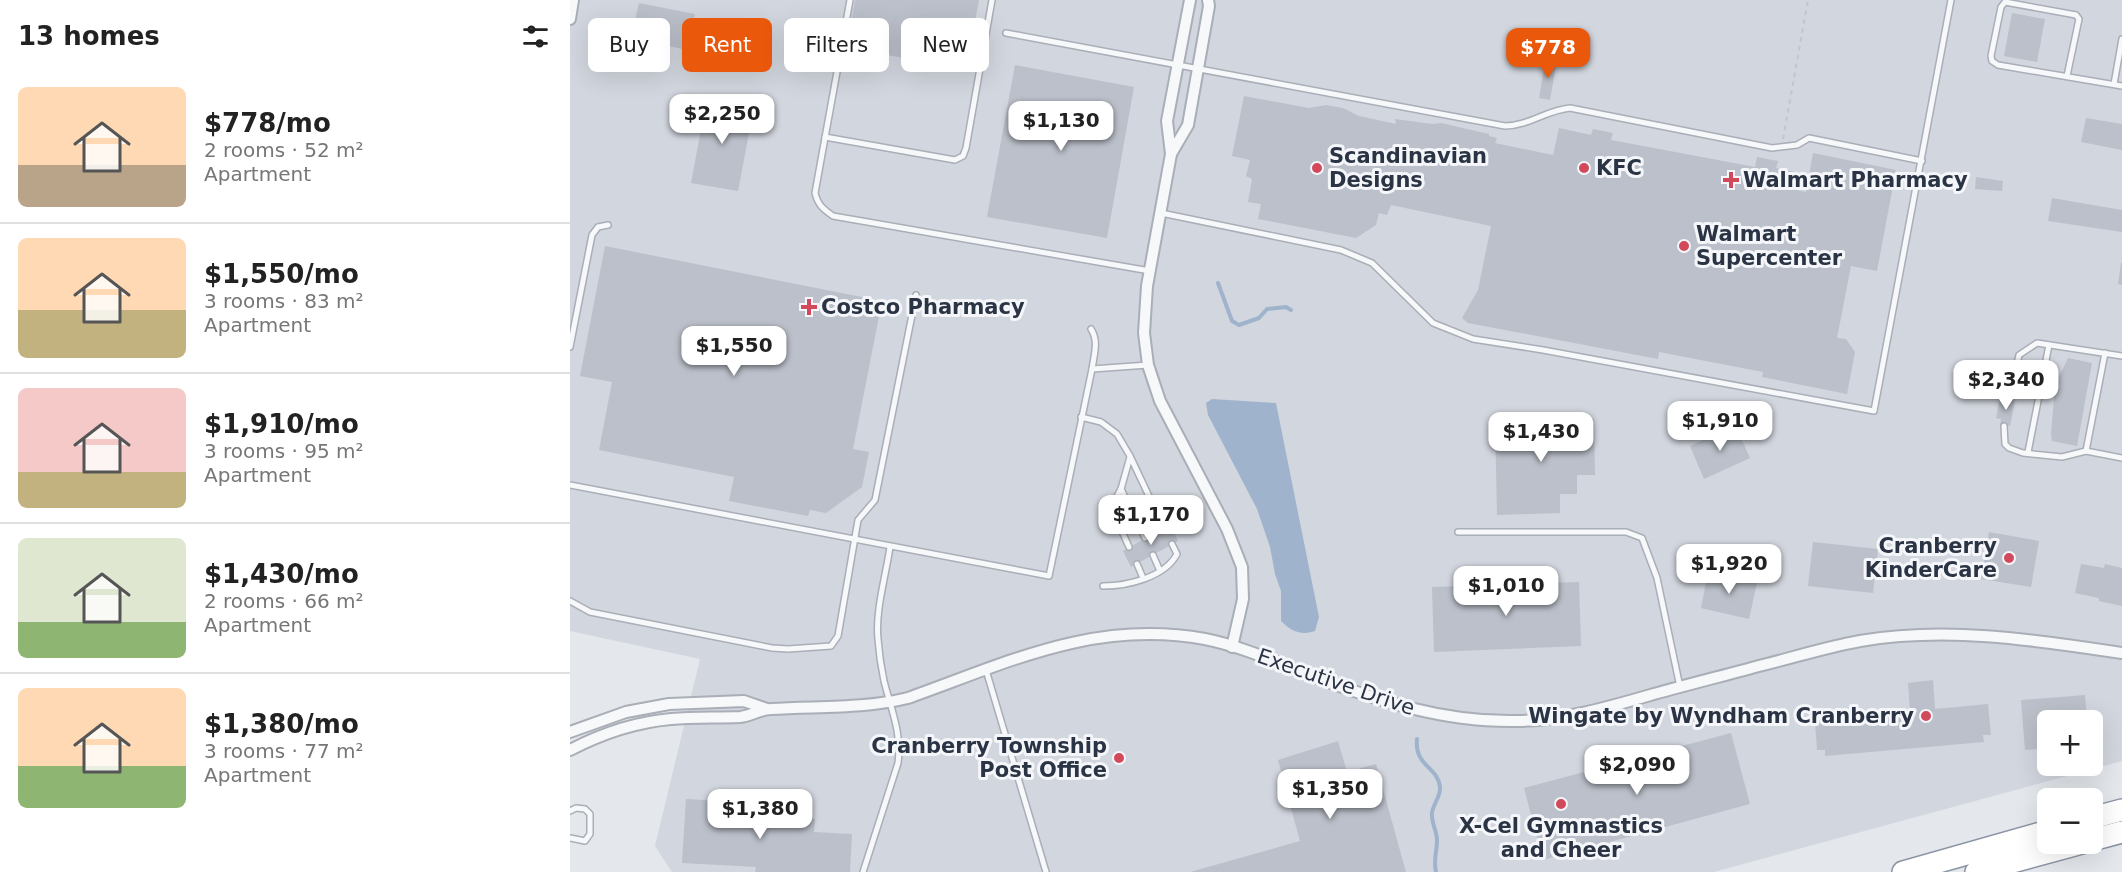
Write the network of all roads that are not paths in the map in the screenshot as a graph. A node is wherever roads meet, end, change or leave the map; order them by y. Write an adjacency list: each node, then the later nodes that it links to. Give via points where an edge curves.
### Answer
1 (573, 0): 7 (street)
2 (850, 0): 15 (lane)
3 (992, 0): 15 (lane, via 963,156 955,160)
4 (1190, 0): 10 (street)
5 (1209, 0): 11 (street)
6 (1951, 0): 17 (lane)
7 (570, 19)
8 (1006, 33): 10 (lane)
9 (2122, 39): 13 (lane)
10 (1177, 64): 11 (lane); 16 (street, via 1167,121)
11 (1198, 68): 16 (street, via 1188,125); 17 (lane, via 1504,126 1570,108 1772,148 1809,138)
12 (2067, 76): 12 (lane, via 1992,61 2005,2 2076,15 2079,19); 13 (lane)
13 (2114, 84): 14 (lane)
14 (2122, 86)
15 (825, 137): 20 (lane, via 815,193 818,204 833,216)
16 (1172, 154): 18 (street)
17 (1922, 160): 18 (lane, via 1874,411 1473,339 1434,323 1372,262 1341,250)
18 (1161, 213): 20 (street)
19 (608, 225): 24 (lane, via 598,227 592,235)
20 (1150, 271): 27 (street, via 1144,317)
21 (916, 295): 43 (lane, via 875,500 858,520)
22 (1091, 329): 28 (lane, via 1096,344)
23 (2049, 345): 25 (lane); 29 (lane, via 2037,343 2019,355); 30 (lane)
24 (570, 347)
25 (2104, 353): 26 (lane); 34 (lane)
26 (2122, 356)
27 (1148, 365): 28 (lane); 53 (street, via 1167,418 1239,556 1244,589)
28 (1092, 369): 32 (lane)
29 (2015, 370): 30 (lane); 31 (lane)
30 (2041, 388): 35 (lane)
31 (2009, 399)
32 (1081, 417): 36 (lane, via 1111,428); 45 (lane, via 1050,576)
33 (2004, 426): 35 (lane, via 2009,448)
34 (2086, 451): 35 (lane, via 2062,457); 37 (lane)
35 (2028, 452)
36 (1130, 456): 39 (lane); 40 (lane)
37 (2122, 458)
38 (570, 485): 43 (lane)
39 (1121, 489): 42 (lane); 46 (lane, via 1111,507)
40 (1164, 528)
41 (1458, 532): 56 (lane, via 1626,532 1642,538 1657,578)
42 (1145, 538)
43 (855, 539): 45 (lane); 52 (lane, via 838,636 826,648 772,648 590,612)
44 (1172, 544): 49 (lane, via 1177,554)
45 (890, 547): 57 (lane, via 878,638)
46 (1129, 547)
47 (1153, 555): 49 (lane)
48 (1137, 564): 50 (lane)
49 (1160, 571): 50 (lane)
50 (1143, 578): 51 (lane)
51 (1103, 586)
52 (570, 601)
53 (1233, 647): 55 (street, Executive Drive, via 1157,634 1106,635); 56 (street, Executive Drive, via 1381,701 1469,720 1522,721 1573,715)
54 (2122, 653): 56 (street, Executive Drive, via 1996,636 1903,636 1822,649)
55 (986, 669): 57 (street, Executive Drive); 70 (lane)
56 (1680, 687)
57 (891, 702): 58 (street, Executive Drive, via 862,707); 69 (lane, via 899,736 898,763)
58 (768, 709): 59 (street, Executive Drive, via 744,701 669,704 626,712); 60 (street, Executive Drive, via 743,717 650,722)
59 (570, 732)
60 (570, 750)
61 (2122, 810): 63 (highway)
62 (570, 811): 67 (lane, via 585,809 590,814 590,834 585,841)
63 (2103, 815)
64 (2122, 832): 66 (highway)
65 (2037, 834): 71 (highway)
66 (2103, 837)
67 (570, 838)
68 (2042, 854): 72 (highway)
69 (863, 872)
70 (1046, 872)
71 (1903, 872)
72 (1976, 872)

